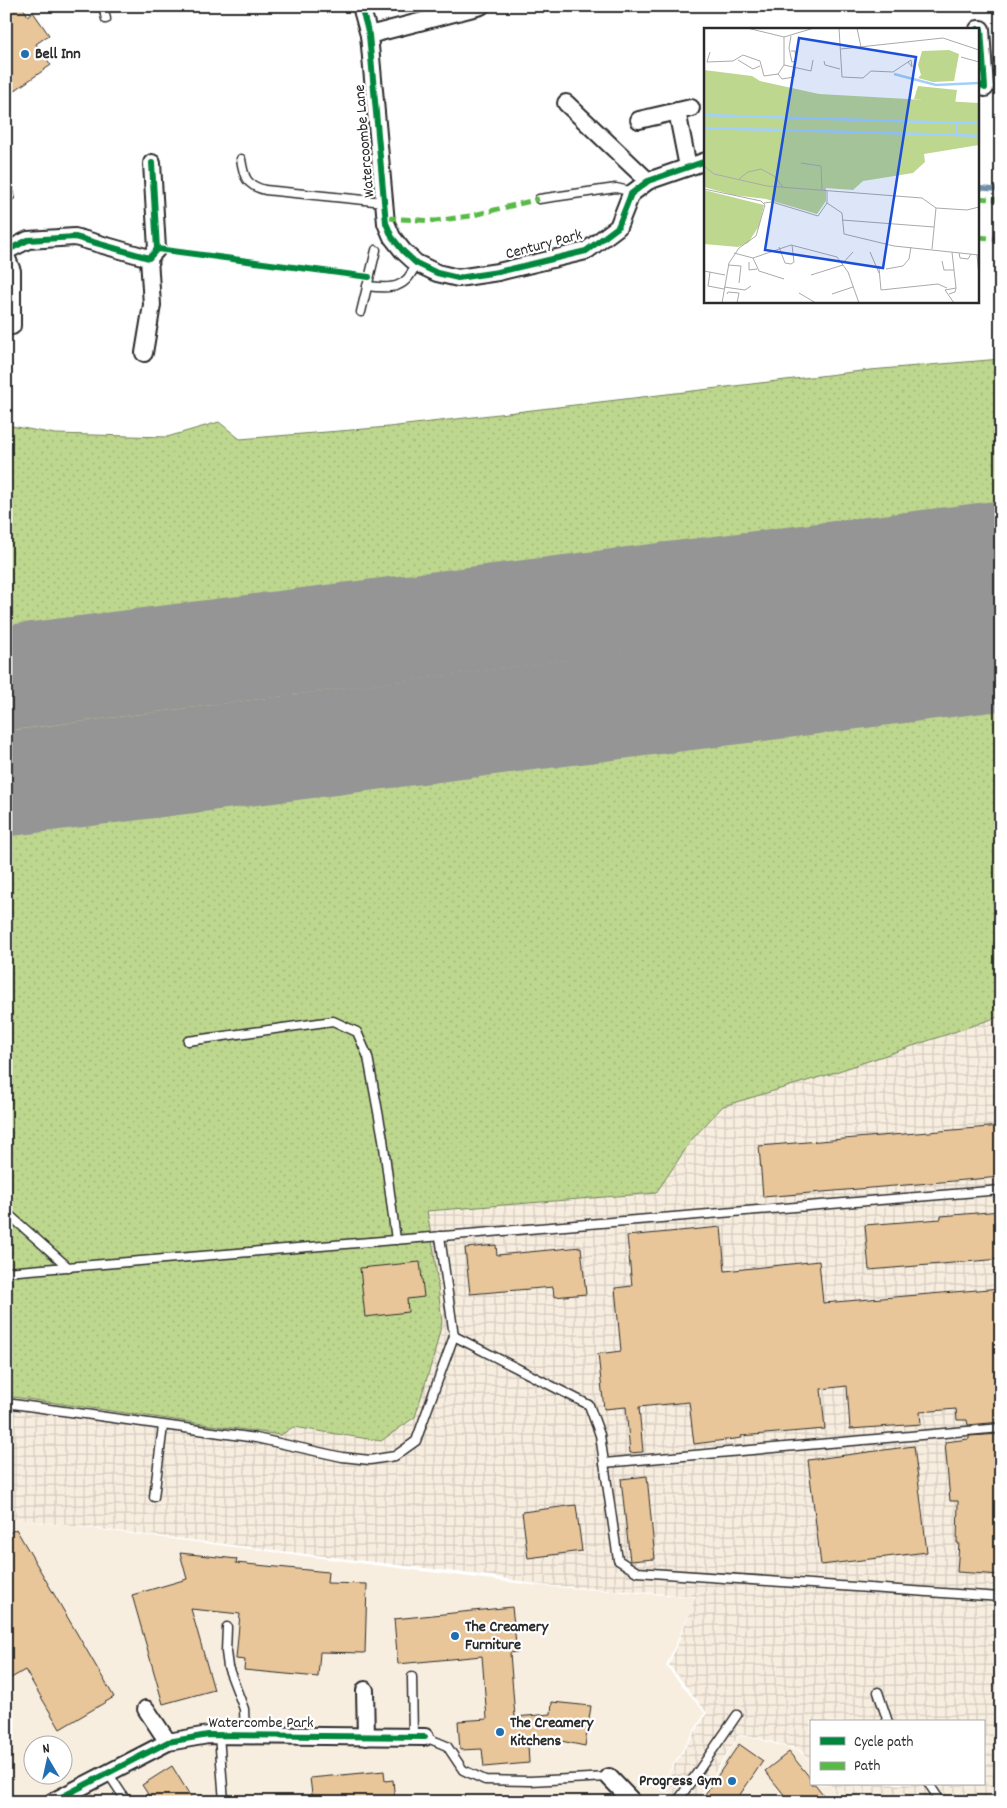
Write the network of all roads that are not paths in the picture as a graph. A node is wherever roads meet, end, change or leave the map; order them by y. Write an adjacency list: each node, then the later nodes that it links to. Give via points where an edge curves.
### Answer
1 (103, 6): 4 (lane)
2 (361, 6): 6 (street, Watercoombe Lane)
3 (481, 6): 6 (street)
4 (106, 20)
5 (980, 29): 7 (street, via 985,88)
6 (369, 35): 19 (street, Watercoombe Lane)
7 (980, 85)
8 (566, 103): 14 (street)
9 (639, 120): 13 (street, via 684,109)
10 (241, 159): 19 (lane, via 248,182 260,189)
11 (704, 162): 13 (street, Century Park)
12 (152, 163): 23 (street, via 157,248)
13 (688, 167): 14 (street, Century Park)
14 (648, 181): 16 (street, Century Park)
15 (6, 182): 17 (lane, via 10,196)
16 (634, 192): 18 (lane, via 616,188); 24 (street, Century Park, via 618,227 586,251 458,278)
17 (6, 197)
18 (538, 199)
19 (384, 202): 24 (street, Watercoombe Lane, via 386,223 392,237)
20 (376, 250): 25 (lane)
21 (6, 251): 23 (street, via 28,240 75,237)
22 (6, 256): 27 (street, via 12,272 12,326)
23 (149, 258): 28 (street, via 152,304)
24 (416, 263): 25 (lane, via 412,274 403,283 387,288)
25 (367, 286): 26 (lane)
26 (361, 312)
27 (6, 327)
28 (144, 353)
29 (188, 1041): 33 (lane, via 333,1021 357,1032 368,1057)
30 (1001, 1190): 32 (lane)
31 (6, 1212): 34 (lane)
32 (440, 1236): 33 (lane); 36 (lane)
33 (396, 1240): 34 (lane)
34 (68, 1267): 35 (lane)
35 (6, 1272)
36 (454, 1336): 38 (lane, via 416,1441 396,1456 370,1460 342,1457 256,1438); 40 (lane, via 589,1405 600,1435)
37 (6, 1403): 38 (lane)
38 (163, 1426): 41 (lane)
39 (1001, 1428): 40 (lane)
40 (604, 1463): 42 (lane, via 618,1560 637,1572)
41 (154, 1497)
42 (1001, 1597)
43 (227, 1627): 51 (lane, via 228,1667 244,1709)
44 (412, 1677): 53 (lane)
45 (366, 1690): 52 (street)
46 (878, 1692): 49 (lane)
47 (146, 1709): 54 (street)
48 (737, 1715): 62 (lane)
49 (887, 1720)
50 (219, 1736): 51 (street, Watercombe Park); 54 (street, Watercombe Park); 60 (lane)
51 (245, 1736): 52 (street, Watercombe Park)
52 (366, 1737): 53 (street, Watercombe Park)
53 (419, 1737): 56 (lane, via 447,1746 463,1770 484,1780)
54 (168, 1742): 55 (street, Watercombe Park)
55 (108, 1773): 58 (street, Watercombe Park); 59 (lane)
56 (609, 1777): 61 (street)
57 (930, 1786): 63 (lane)
58 (52, 1802)
59 (127, 1802)
60 (224, 1802)
61 (633, 1802)
62 (677, 1802)
63 (941, 1802)

